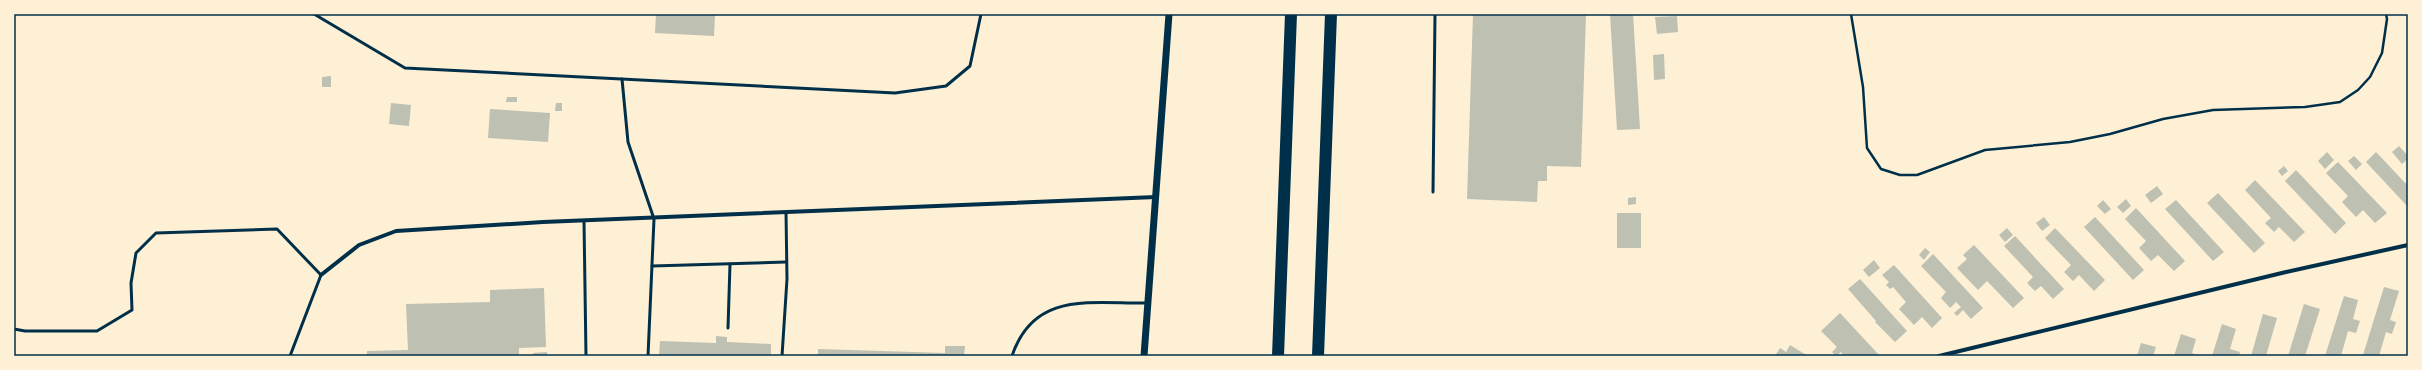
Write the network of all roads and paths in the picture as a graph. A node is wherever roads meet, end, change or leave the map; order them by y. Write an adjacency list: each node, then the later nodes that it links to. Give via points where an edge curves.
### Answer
1 (314, 14): 9 (lane, via 405,68)
2 (981, 14): 9 (lane, via 970,66 946,86 895,93)
3 (1169, 14): 11 (street)
4 (1291, 14): 29 (highway)
5 (1331, 14): 30 (highway)
6 (1435, 14): 10 (lane)
7 (1851, 14): 8 (path, via 1863,86 1867,148 1880,169 1900,176 1918,175 1985,150 2070,142 2163,119 2206,112 2305,107 2340,102 2358,90 2370,77 2382,53)
8 (2386, 14)
9 (622, 79): 13 (lane, via 628,142)
10 (1433, 192)
11 (1156, 197): 12 (street); 20 (street)
12 (786, 212): 13 (street); 16 (lane)
13 (654, 219): 14 (street); 18 (lane)
14 (584, 221): 19 (street, via 396,231 359,245); 24 (lane)
15 (2408, 245): 31 (street)
16 (786, 262): 17 (lane); 26 (lane)
17 (730, 264): 18 (lane); 21 (lane)
18 (652, 266): 25 (lane)
19 (321, 274): 22 (lane, via 277,229 156,233 136,253 131,282 132,310 97,331); 23 (lane)
20 (1148, 303): 27 (lane, via 1055,306 1037,317 1017,339); 28 (street)
21 (728, 328)
22 (14, 329)
23 (290, 356)
24 (586, 356)
25 (648, 356)
26 (782, 356)
27 (1012, 356)
28 (1144, 356)
29 (1278, 356)
30 (1318, 356)
31 (1939, 356)

